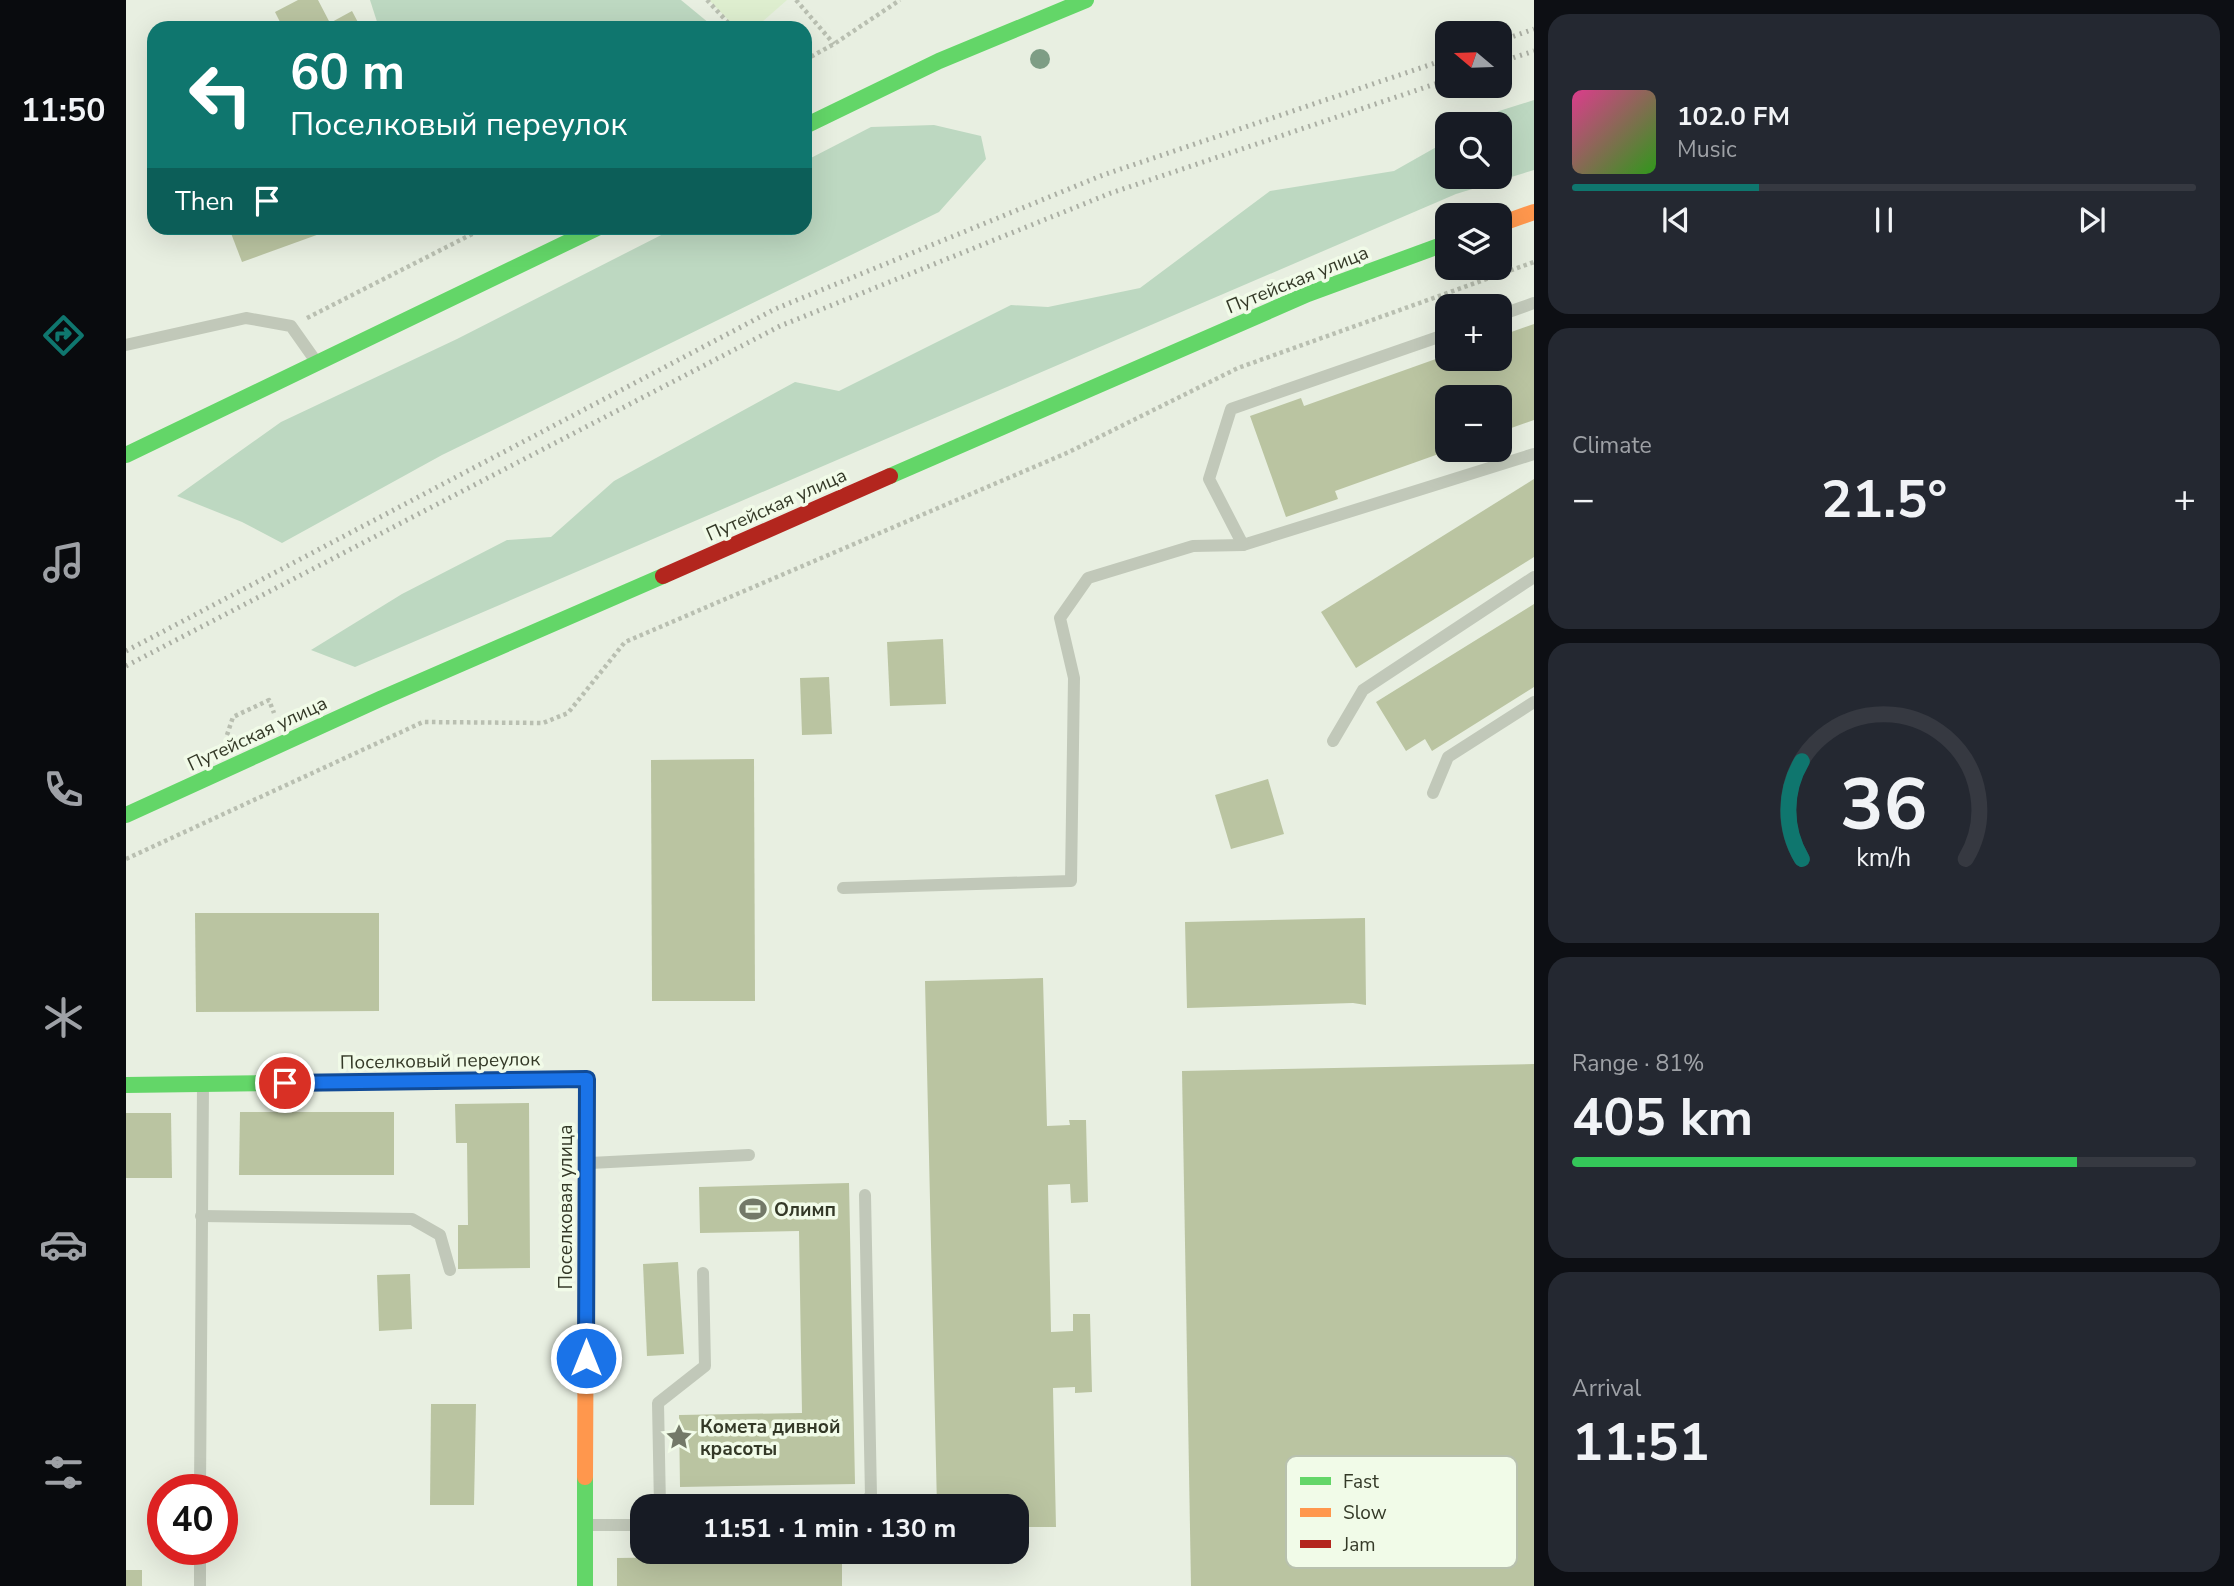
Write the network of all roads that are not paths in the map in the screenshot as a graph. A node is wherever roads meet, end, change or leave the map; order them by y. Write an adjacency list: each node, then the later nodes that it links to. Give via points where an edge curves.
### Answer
1 (1086, 0): 2 (main road, via 939,61)
2 (812, 123)
3 (1534, 212): 4 (main road)
4 (1512, 220)
5 (582, 235): 11 (main road)
6 (1435, 247): 19 (main road, Путейская улица, via 1295,299 380,699)
7 (1534, 303): 8 (lane)
8 (1512, 311)
9 (1435, 338): 14 (lane, via 1231,409 1209,480)
10 (126, 345): 11 (lane, via 246,318 291,326)
11 (317, 363): 13 (main road)
12 (1534, 454): 14 (lane)
13 (126, 455)
14 (1243, 545): 20 (lane, via 1193,546 1088,578 1060,618 1074,678 1071,881)
15 (1534, 577): 17 (lane, via 1363,690)
16 (1534, 702): 18 (lane, via 1448,757)
17 (1333, 741)
18 (1433, 793)
19 (126, 815)
20 (843, 888)
21 (587, 1079): 22 (main road, Поселковый переулок); 25 (main road, Поселковая улица)
22 (203, 1084): 23 (main road, Поселковый переулок); 27 (lane)
23 (126, 1085)
24 (750, 1155): 25 (lane)
25 (587, 1164): 33 (main road, Поселковая улица)
26 (865, 1195): 32 (lane)
27 (201, 1216): 28 (lane, via 412,1219 440,1235); 30 (lane)
28 (450, 1270)
29 (703, 1273): 31 (lane, via 705,1366 658,1403)
30 (200, 1474)
31 (660, 1494)
32 (871, 1494)
33 (586, 1525): 34 (lane); 37 (main road, Поселковая улица)
34 (630, 1525)
35 (200, 1565): 36 (lane)
36 (200, 1586)
37 (585, 1586)

